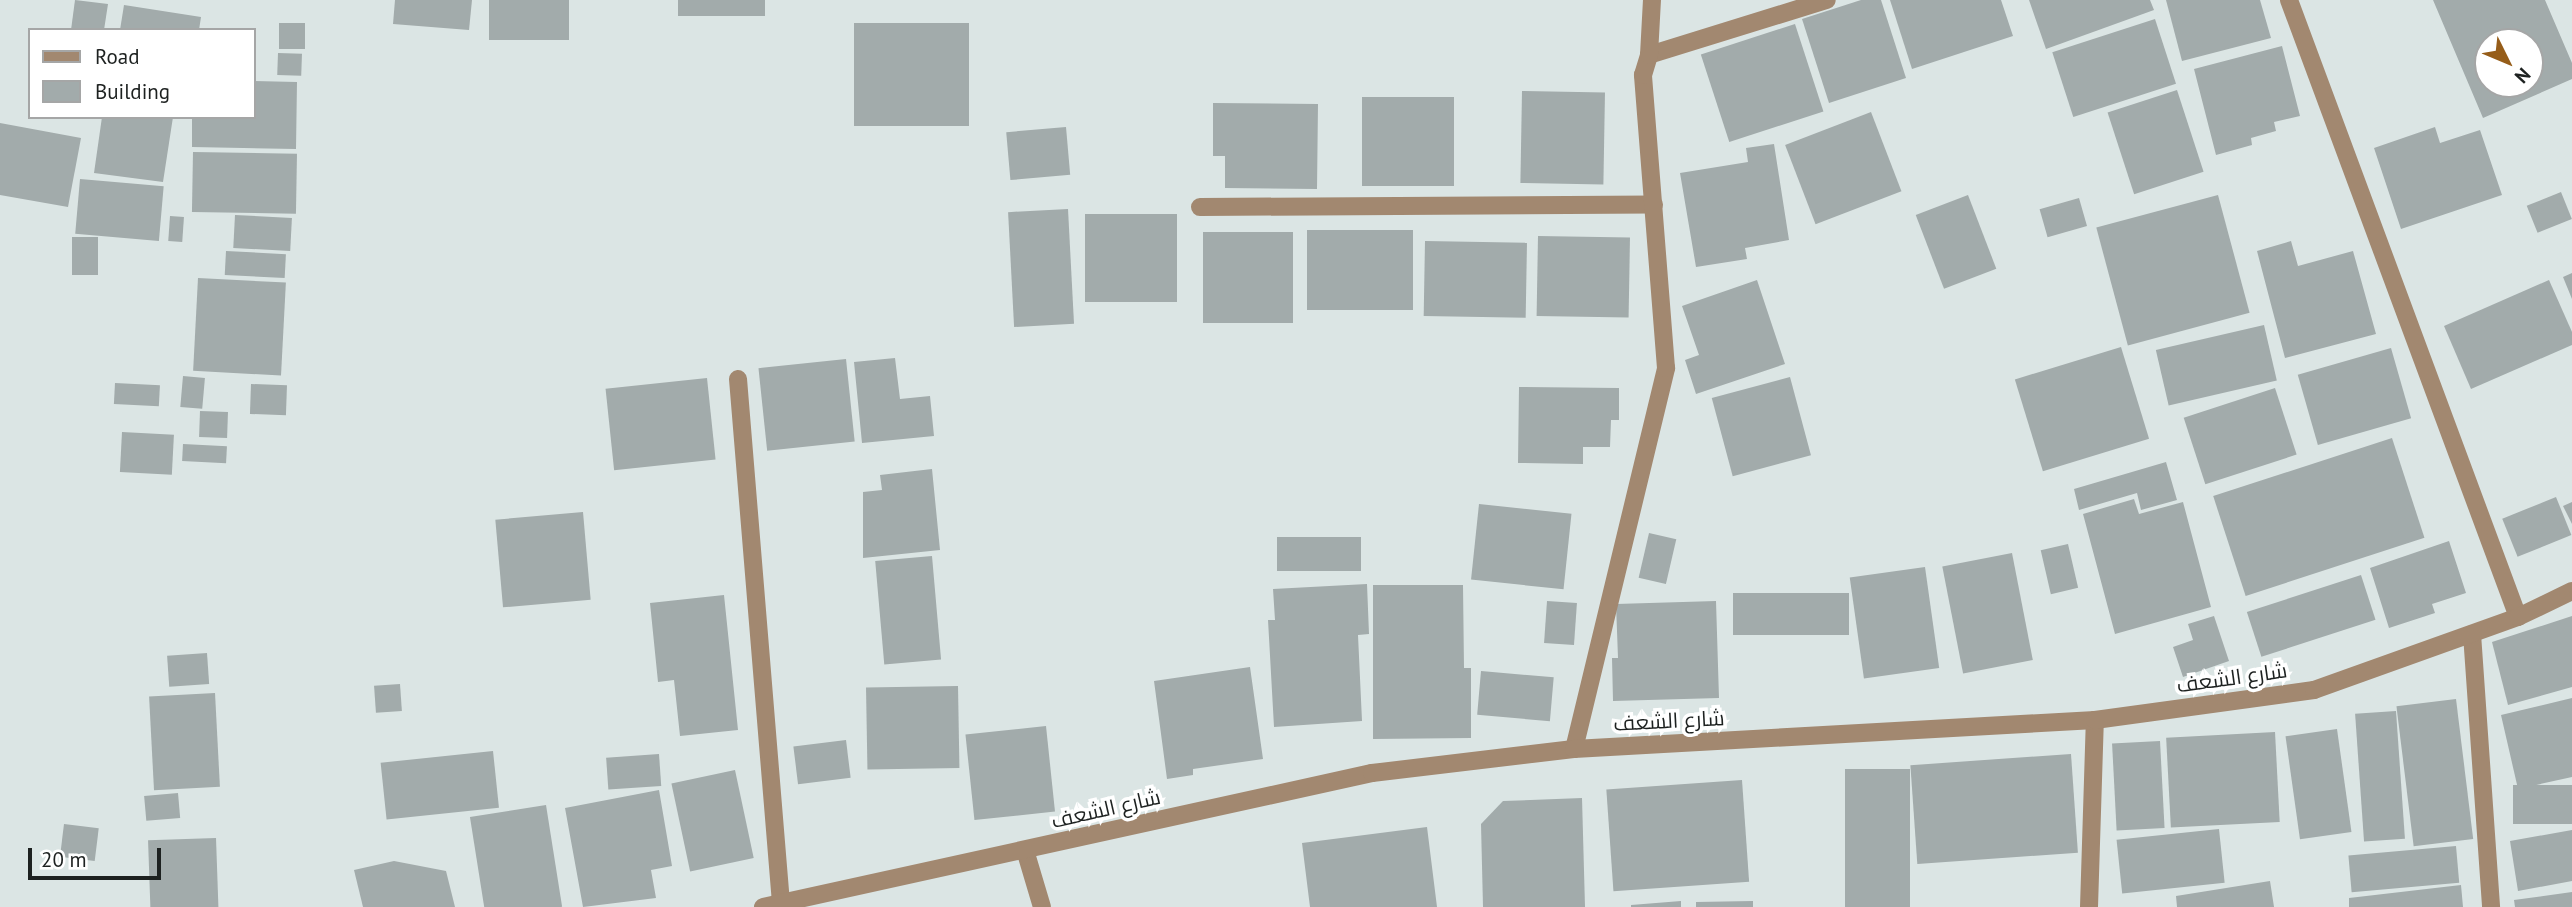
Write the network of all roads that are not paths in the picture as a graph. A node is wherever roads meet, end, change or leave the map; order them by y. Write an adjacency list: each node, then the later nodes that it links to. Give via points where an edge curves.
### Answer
1 (1652, 0): 4 (street)
2 (1827, 0): 4 (street)
3 (2289, 0): 9 (street)
4 (1649, 55): 5 (street, via 1643,75)
5 (1654, 205): 6 (street); 12 (street, via 1666,368)
6 (1200, 207)
7 (738, 379): 14 (street)
8 (2572, 592): 9 (street, شارع الشعف)
9 (2518, 617): 10 (street, شارع الشعف)
10 (2472, 634): 11 (street, شارع الشعف, via 2314,690); 17 (street)
11 (2095, 720): 12 (street, شارع الشعف); 16 (street)
12 (1574, 749): 13 (street, شارع الشعف, via 1372,773)
13 (1025, 850): 14 (street, شارع الشعف); 15 (street)
14 (772, 905)
15 (1042, 907)
16 (2089, 907)
17 (2491, 907)

